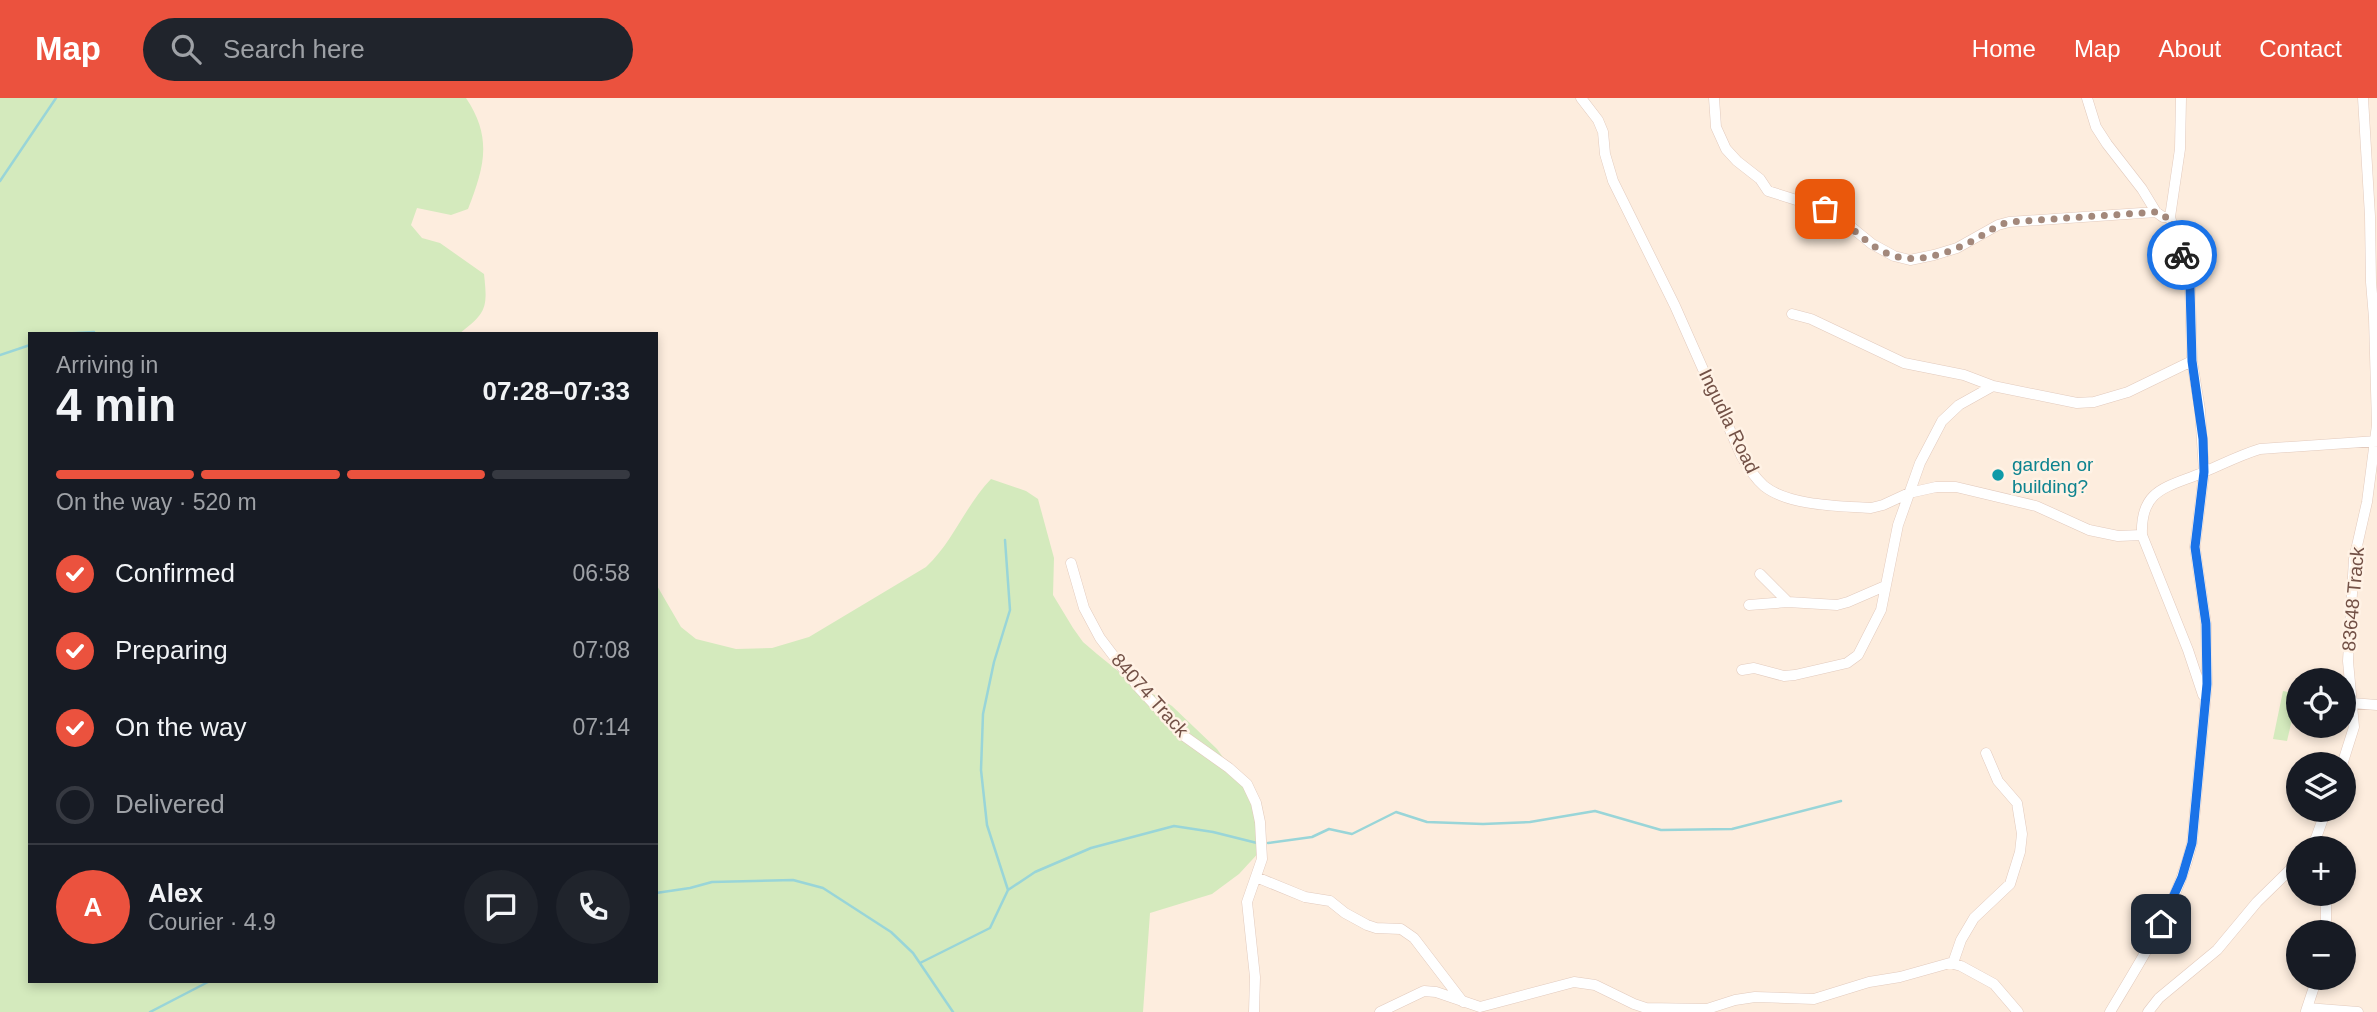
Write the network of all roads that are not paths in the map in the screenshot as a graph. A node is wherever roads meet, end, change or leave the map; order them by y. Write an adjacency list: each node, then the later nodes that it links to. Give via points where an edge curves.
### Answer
1 (1581, 98): 13 (street, Ingudla Road, via 1598,120 1613,181 1752,473 1784,497 1815,502 1871,508)
2 (1714, 98): 6 (street, via 1716,127 1726,149 1768,191 1835,214 1879,250 1900,259 1958,248 2009,222)
3 (2087, 98): 6 (street, via 2101,136)
4 (2181, 98): 7 (street, via 2180,149)
5 (2363, 98): 11 (street, 83648 Track)
6 (2156, 212): 7 (street)
7 (2170, 217): 9 (street, via 2190,287)
8 (1792, 314): 10 (street, via 1904,363 1965,375)
9 (2192, 361): 10 (street, via 2128,392 2094,402 2077,403); 12 (street)
10 (1993, 386): 13 (street, via 1959,405 1942,421)
11 (2376, 441): 12 (street, via 2260,449); 20 (street, 83648 Track, via 2354,559)
12 (2204, 472): 14 (street, via 2162,488 2146,507); 22 (street, via 2195,547 2206,624)
13 (1909, 493): 14 (street, Ingudla Road, via 1944,486 1965,488 2036,506 2089,530); 17 (street)
14 (2142, 535): 22 (street)
15 (1070, 563): 27 (street, 84074 Track, via 1084,608 1119,663 1184,736 1247,785 1256,803 1262,848)
16 (1760, 574): 18 (street)
17 (1885, 586): 18 (street, via 1843,604); 21 (street, via 1881,610 1863,648 1847,663 1784,676 1754,668)
18 (1788, 602): 19 (street)
19 (1749, 605)
20 (2349, 668)
21 (1742, 670)
22 (2206, 703): 36 (street, via 2188,862 2171,904)
23 (2356, 703): 24 (street)
24 (2377, 705)
25 (1986, 754): 28 (street, via 1998,780 2017,803 2021,852 2010,884 1974,918)
26 (2286, 874): 37 (street, via 2217,950 2158,998)
27 (1256, 877): 30 (street, via 1305,897 1330,901 1373,927 1406,932); 33 (street, 84074 Track, via 1247,902)
28 (1954, 963): 31 (street, via 1814,999 1755,997 1707,1009 1646,1008 1595,985 1574,982); 35 (street, via 1994,984)
29 (2313, 990): 32 (street)
30 (1463, 1002): 31 (street); 34 (street, via 1424,991)
31 (1496, 1008)
32 (2306, 1010): 38 (street)
33 (1254, 1012)
34 (1380, 1012)
35 (2018, 1012)
36 (2110, 1012)
37 (2148, 1012)
38 (2358, 1012)

